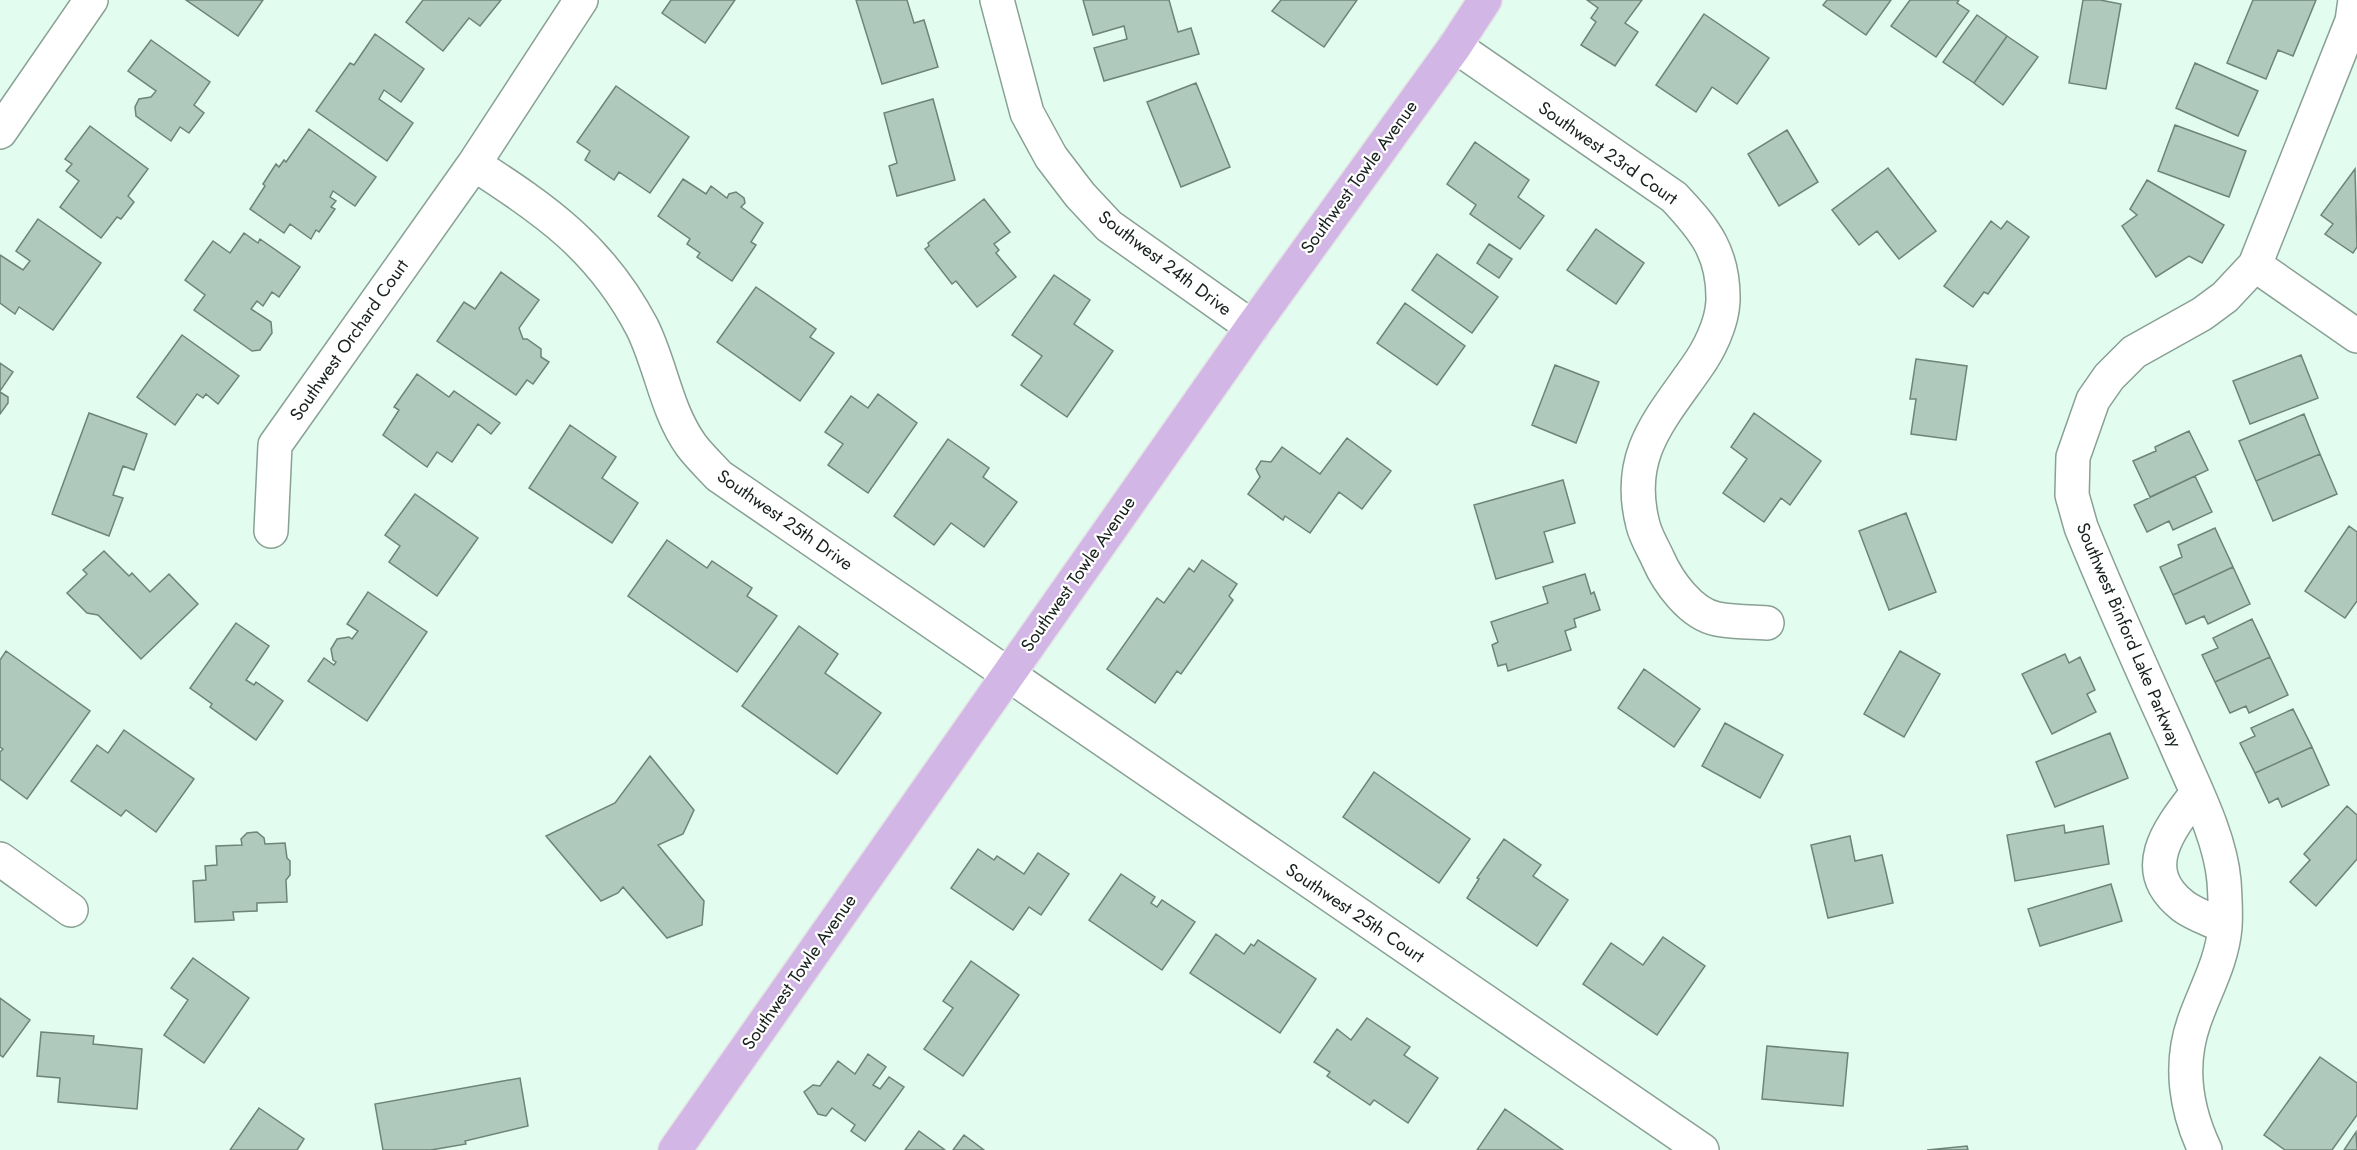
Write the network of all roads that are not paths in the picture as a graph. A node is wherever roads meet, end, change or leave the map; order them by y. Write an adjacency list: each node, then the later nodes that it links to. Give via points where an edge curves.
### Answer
1 (90, 0): 7 (street)
2 (581, 0): 8 (street, Southwest Orchard Court)
3 (997, 0): 10 (street, Southwest 24th Drive, via 1027,113 1051,157 1080,195 1109,226)
4 (1485, 0): 6 (main road, Southwest Towle Avenue)
5 (2355, 14): 9 (street, Southwest Binford Lake Parkway)
6 (1455, 46): 10 (main road, Southwest Towle Avenue); 13 (street, Southwest 23rd Court, via 1674,198 1702,227 1720,264 1723,303 1705,355 1656,424 1643,453 1637,484 1644,527 1662,567 1686,602 1715,619)
7 (0, 132)
8 (474, 164): 12 (street, Southwest Orchard Court, via 275,445); 14 (street, Southwest 25th Drive, via 533,202 566,229 621,292 642,328 691,445 719,476)
9 (2255, 265): 11 (street); 15 (street, Southwest Binford Lake Parkway, via 2225,297 2134,352 2109,376 2093,400 2073,456 2072,495 2081,527)
10 (1252, 327): 14 (main road, Southwest Towle Avenue)
11 (2357, 336)
12 (271, 531)
13 (1767, 623)
14 (1007, 675): 19 (main road, Southwest Towle Avenue); 20 (street, Southwest 25th Court)
15 (2197, 793): 18 (street, Southwest Binford Lake Parkway, via 2223,879); 18 (street, via 2171,826 2161,849 2158,870 2167,889 2184,906)
16 (0, 859): 17 (street)
17 (71, 910)
18 (2225, 927): 21 (street, Southwest Binford Lake Parkway, via 2220,956 2194,1022 2187,1058 2187,1096)
19 (675, 1150)
20 (1702, 1150)
21 (2205, 1150)

